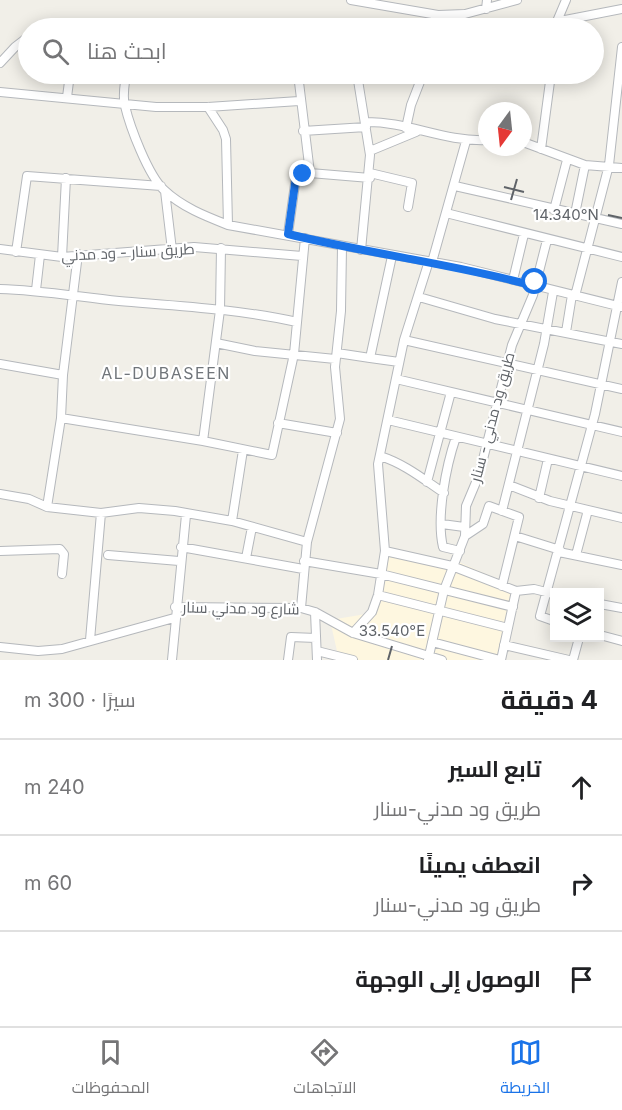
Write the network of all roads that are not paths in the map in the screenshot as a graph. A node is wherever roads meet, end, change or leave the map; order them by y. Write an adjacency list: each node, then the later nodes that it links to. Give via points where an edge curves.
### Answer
1 (351, 0): 5 (street)
2 (487, 0): 6 (street)
3 (517, 0): 6 (street)
4 (566, 0): 8 (street)
5 (375, 2): 6 (street, via 438,15)
6 (486, 9)
7 (622, 9): 9 (street)
8 (557, 18)
9 (588, 18)
10 (18, 45): 12 (street)
11 (622, 47): 19 (street)
12 (0, 63)
13 (69, 84): 21 (street)
14 (125, 84): 23 (street)
15 (298, 84): 22 (street)
16 (359, 84): 25 (street)
17 (419, 84): 26 (street)
18 (550, 84): 32 (street)
19 (619, 86): 36 (street)
20 (0, 92): 21 (street)
21 (67, 97): 23 (street)
22 (299, 101): 24 (street); 27 (street)
23 (124, 104): 24 (street); 42 (street, via 132,129)
24 (208, 107): 49 (street, via 223,130 228,150)
25 (365, 124): 26 (street); 27 (street); 33 (street)
26 (406, 128): 28 (street)
27 (303, 130): 38 (street)
28 (416, 132): 30 (street); 33 (street)
29 (478, 140): 30 (street)
30 (466, 141): 41 (street)
31 (532, 146): 32 (street)
32 (541, 149): 34 (street)
33 (370, 151): 39 (street)
34 (567, 160): 35 (street); 44 (street)
35 (585, 165): 36 (street); 46 (street)
36 (609, 165): 37 (street); 47 (street)
37 (622, 168)
38 (310, 173): 39 (street); 50 (street, via 296,177)
39 (370, 176): 43 (street, via 412,183); 59 (street)
40 (66, 178): 42 (street); 60 (street, via 27,176); 65 (street)
41 (455, 186): 44 (street); 45 (street)
42 (163, 189): 49 (street, via 187,207); 58 (street)
43 (408, 207)
44 (554, 210): 46 (street)
45 (446, 213): 51 (street); 67 (street)
46 (575, 214): 47 (street)
47 (594, 219): 48 (street); 57 (street)
48 (622, 224)
49 (228, 225): 50 (street)
50 (288, 234): 52 (street)
51 (524, 234): 53 (street); 68 (street)
52 (305, 238): 54 (street); 63 (street)
53 (547, 240): 57 (street); 70 (street)
54 (342, 247): 59 (street); 88 (street)
55 (221, 248): 58 (street, طريق سنار - ود مدني); 63 (street, طريق سنار - ود مدني); 78 (street)
56 (0, 249): 60 (street, طريق سنار - ود مدني)
57 (586, 249): 66 (street); 74 (street)
58 (172, 250): 61 (street, طريق سنار - ود مدني)
59 (361, 250): 64 (street)
60 (16, 252): 62 (street, طريق سنار - ود مدني)
61 (78, 254): 65 (street, طريق سنار - ود مدني); 75 (street)
62 (40, 255): 65 (street, طريق سنار - ود مدني); 72 (street)
63 (302, 256): 79 (street)
64 (392, 256): 67 (street); 89 (street)
65 (62, 257)
66 (622, 257)
67 (431, 262): 68 (street); 76 (street)
68 (513, 280): 70 (street)
69 (622, 282): 77 (street)
70 (535, 286): 73 (street); 80 (street, طريق ود مدني - سنار)
71 (0, 289): 72 (street)
72 (36, 290): 75 (street)
73 (553, 292): 74 (street); 81 (street, طريق ود مدني - سنار)
74 (574, 296): 77 (street); 82 (street)
75 (74, 297): 78 (street); 94 (street)
76 (419, 297): 80 (street); 83 (street)
77 (619, 306): 84 (street)
78 (220, 310): 79 (street); 85 (street)
79 (297, 322): 87 (street)
80 (519, 323): 81 (street); 91 (street, طريق ود مدني - سنار)
81 (548, 330): 82 (street); 93 (street, طريق ود مدني - سنار)
82 (566, 332): 84 (street)
83 (405, 340): 90 (street); 91 (street)
84 (610, 342): 86 (street); 96 (street)
85 (216, 343): 87 (street); 109 (street)
86 (622, 344)
87 (294, 354): 88 (street); 103 (street)
88 (336, 356): 89 (street); 106 (street, via 340,419)
89 (370, 358): 90 (street)
90 (399, 362): 95 (street)
91 (507, 363): 93 (street); 99 (street, طريق ود مدني - سنار)
92 (0, 364): 94 (street)
93 (537, 369): 96 (street); 100 (street, طريق ود مدني - سنار)
94 (63, 375): 101 (street)
95 (396, 379): 98 (street); 102 (street)
96 (600, 383): 97 (street); 104 (street)
97 (622, 389)
98 (451, 392): 99 (street); 107 (street)
99 (498, 403): 100 (street); 110 (street, طريق ود مدني - سنار)
100 (528, 410): 104 (street); 112 (street, طريق ود مدني - سنار)
101 (61, 418): 109 (street); 123 (street)
102 (388, 420): 107 (street); 113 (street)
103 (278, 423): 106 (street); 111 (street, via 272,455)
104 (592, 424): 105 (street); 115 (street)
105 (622, 432)
106 (337, 433): 136 (street)
107 (441, 433): 108 (street); 117 (street)
108 (456, 437): 110 (street); 119 (street)
109 (203, 441): 111 (street)
110 (486, 443): 112 (street); 132 (street, طريق ود مدني - سنار, via 479,475 466,506)
111 (243, 450): 130 (street)
112 (517, 451): 114 (street); 118 (street, طريق ود مدني - سنار)
113 (380, 456): 117 (street, via 417,473); 139 (street, via 377,477)
114 (548, 459): 115 (street); 121 (street)
115 (579, 465): 116 (street); 122 (street)
116 (622, 476)
117 (427, 482): 119 (street)
118 (508, 485): 121 (street); 126 (street, طريق ود مدني - سنار)
119 (444, 493): 131 (street)
120 (0, 494): 123 (street)
121 (539, 498): 122 (street)
122 (570, 506): 125 (street); 141 (street)
123 (47, 507): 127 (street)
124 (622, 507): 129 (street)
125 (588, 510): 129 (street); 143 (street)
126 (502, 511): 134 (street, via 489,506 483,524); 135 (street, via 519,517)
127 (101, 513): 128 (street, via 150,508); 171 (street)
128 (186, 515): 130 (street); 137 (street)
129 (621, 518)
130 (232, 521): 133 (street)
131 (442, 524): 132 (street); 140 (street, via 442,547)
132 (464, 526): 134 (street, طريق ود مدني - سنار)
133 (252, 527): 136 (street); 144 (street)
134 (465, 536): 140 (street, طريق ود مدني - سنار)
135 (515, 536): 141 (street); 151 (street)
136 (307, 542): 146 (street)
137 (181, 547): 144 (street); 145 (street)
138 (0, 551): 149 (street, via 60,549 64,554)
139 (385, 551): 148 (street); 150 (street)
140 (460, 551): 148 (street, طريق ود مدني - سنار)
141 (560, 551): 143 (street); 152 (street)
142 (108, 555): 145 (street)
143 (576, 555): 147 (street)
144 (246, 558): 146 (street)
145 (179, 561): 159 (street)
146 (304, 565): 150 (street); 161 (street)
147 (622, 565)
148 (452, 566): 151 (street); 153 (street, طريق ود مدني - سنار)
149 (62, 573)
150 (381, 574): 153 (street); 156 (street)
151 (502, 586): 154 (street)
152 (552, 588)
153 (444, 590): 160 (street); 164 (street, طريق ود مدني - سنار)
154 (516, 591): 155 (street); 160 (street)
155 (550, 593)
156 (378, 595): 164 (street); 168 (street, via 372,612)
157 (550, 595): 166 (street, via 540,617)
158 (604, 605): 162 (street)
159 (175, 607): 161 (street, شارع ود مدني سنار); 165 (street)
160 (513, 607): 167 (street)
161 (301, 608): 163 (street, شارع ود مدني سنار)
162 (622, 608)
163 (315, 612): 168 (street, شارع ود مدني سنار); 170 (street)
164 (439, 612): 167 (street); 173 (street, طريق ود مدني - سنار)
165 (174, 618): 171 (street); 181 (street)
166 (550, 620)
167 (508, 628): 175 (street)
168 (353, 633): 179 (street, شارع ود مدني سنار)
169 (604, 636): 172 (street)
170 (316, 638): 178 (street); 182 (street, via 291,637)
171 (90, 640): 177 (street, via 78,646)
172 (622, 641)
173 (432, 642): 179 (street, طريق ود مدني - سنار); 185 (street)
174 (578, 642): 186 (street)
175 (504, 645): 185 (street); 186 (street)
176 (0, 647): 177 (street)
177 (38, 651): 180 (street)
178 (317, 656): 183 (street)
179 (429, 658): 184 (street, شارع ود مدني سنار)
180 (37, 660)
181 (172, 660)
182 (288, 660)
183 (352, 660)
184 (442, 660)
185 (501, 660)
186 (571, 660)

